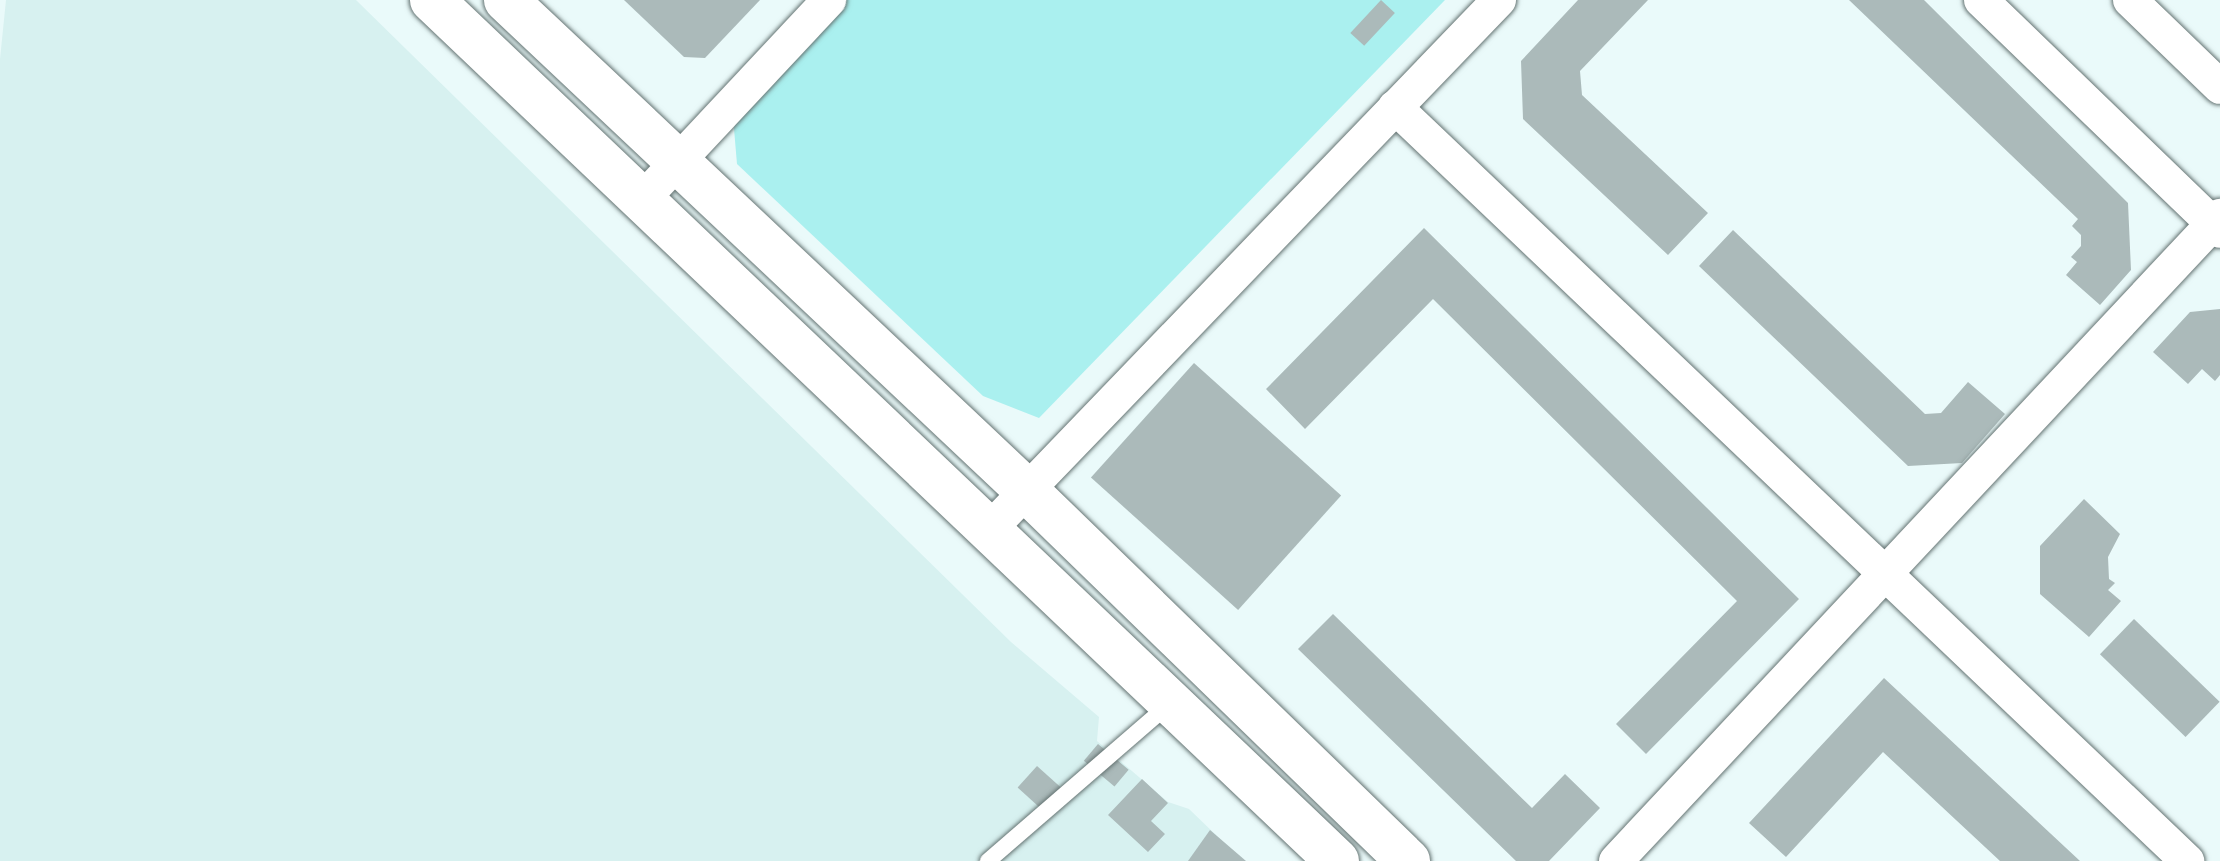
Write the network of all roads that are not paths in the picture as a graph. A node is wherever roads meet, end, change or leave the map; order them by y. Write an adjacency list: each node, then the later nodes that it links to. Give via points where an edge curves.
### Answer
1 (432, 0): 10 (main road)
2 (506, 0): 9 (main road)
3 (829, 0): 9 (street)
4 (1499, 0): 8 (street)
5 (1981, 0): 11 (street)
6 (2130, 0): 7 (street)
7 (2220, 87)
8 (1395, 107): 12 (street); 14 (street)
9 (676, 162): 10 (street); 12 (main road)
10 (640, 202): 13 (main road)
11 (2218, 224): 14 (street)
12 (1025, 489): 13 (street); 18 (main road)
13 (988, 531): 15 (main road)
14 (1886, 577): 19 (street); 20 (street)
15 (1173, 701): 16 (lane); 17 (main road)
16 (988, 861)
17 (1337, 861)
18 (1408, 861)
19 (1616, 861)
20 (2187, 861)

